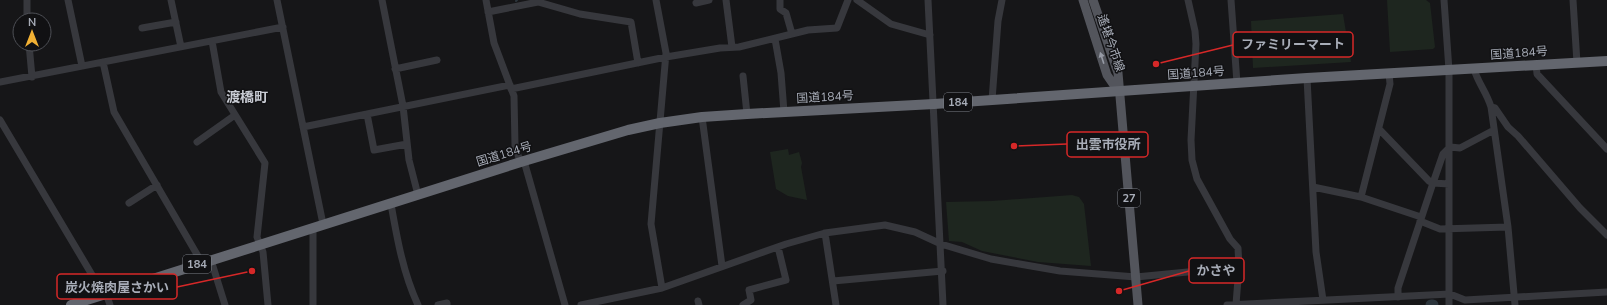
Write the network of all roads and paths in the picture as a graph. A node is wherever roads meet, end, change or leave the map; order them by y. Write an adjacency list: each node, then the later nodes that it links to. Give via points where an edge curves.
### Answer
1 (27, 0): 23 (street)
2 (68, 0): 42 (street)
3 (171, 0): 25 (street)
4 (277, 0): 26 (street)
5 (382, 0): 43 (street)
6 (486, 0): 24 (street)
7 (656, 0): 35 (street)
8 (708, 0): 22 (street)
9 (726, 0): 33 (street)
10 (780, 0): 28 (street, via 780,9 786,13)
11 (848, 0): 28 (street, via 837,28 819,28)
12 (857, 0): 29 (street, via 891,24)
13 (928, 0): 29 (street)
14 (1002, 0): 55 (street)
15 (1083, 0): 54 (main road, 遙堪今市線, one-way to 15, via 1107,75)
16 (1093, 0): 54 (main road, 遙堪今市線, via 1118,73)
17 (1188, 0): 52 (street, via 1195,31)
18 (1231, 0): 51 (street)
19 (1444, 0): 45 (street)
20 (1573, 0): 39 (street)
21 (538, 1): 24 (street); 40 (street, via 580,14 631,22)
22 (696, 3)
23 (27, 12)
24 (488, 12): 53 (street, via 494,43)
25 (176, 22): 27 (street); 32 (street)
26 (283, 27): 31 (street); 66 (street)
27 (142, 28)
28 (792, 34): 30 (street)
29 (930, 35): 56 (street)
30 (775, 39): 33 (street); 59 (street)
31 (212, 41): 32 (street); 62 (street, via 221,92)
32 (181, 47): 38 (street)
33 (732, 47): 35 (street)
34 (30, 52): 48 (street)
35 (666, 58): 40 (street); 65 (street)
36 (437, 60): 43 (street)
37 (1607, 61): 39 (highway, 国道184号 / 184)
38 (103, 62): 42 (street); 76 (street, via 114,112)
39 (1577, 62): 41 (highway, 国道184号 / 184)
40 (638, 63): 53 (street)
41 (1536, 64): 44 (highway, 国道184号 / 184); 72 (street, via 1537,74)
42 (82, 66): 48 (street)
43 (396, 69): 57 (street)
44 (1474, 69): 45 (highway, 国道184号 / 184); 58 (street)
45 (1449, 70): 46 (highway, 国道184号 / 184); 71 (street)
46 (1389, 73): 49 (highway, 国道184号 / 184); 67 (street, via 1390,84)
47 (743, 76): 61 (street)
48 (32, 77): 50 (street)
49 (1307, 78): 51 (highway, 国道184号 / 184); 77 (street)
50 (0, 82)
51 (1237, 83): 52 (highway, 国道184号 / 184)
52 (1193, 86): 54 (highway, 国道184号 / 184); 94 (street, via 1192,160 1197,179 1230,239 1238,248)
53 (510, 87): 57 (street); 73 (street, via 515,105 515,146 519,158)
54 (1119, 92): 55 (highway, 国道184号 / 184); 96 (main road, 27)
55 (992, 100): 56 (highway, 国道184号 / 184)
56 (934, 104): 59 (highway, 国道184号 / 184); 89 (street)
57 (403, 106): 60 (street); 70 (street)
58 (1491, 107): 68 (street); 88 (street, via 1495,108 1508,127)
59 (784, 112): 61 (highway, 国道184号 / 184)
60 (367, 114): 66 (street); 70 (street, via 374,150)
61 (747, 114): 63 (highway, 国道184号 / 184)
62 (235, 115): 69 (street); 90 (street, via 265,163 257,237)
63 (702, 117): 65 (highway, 国道184号 / 184); 93 (street)
64 (0, 120): 100 (street, via 101,290)
65 (660, 123): 73 (highway, 国道184号 / 184); 98 (street, via 651,224)
66 (303, 127): 83 (street)
67 (1379, 128): 74 (street); 79 (street)
68 (1494, 130): 71 (street, via 1460,148); 84 (street)
69 (197, 142)
70 (407, 144): 78 (street, via 408,160)
71 (1450, 147): 74 (street, via 1443,154); 75 (street)
72 (1607, 149)
73 (524, 161): 78 (highway, 国道184号 / 184); 117 (street)
74 (1433, 183): 75 (street); 82 (street)
75 (1449, 184): 86 (street)
76 (157, 185): 80 (street); 92 (street)
77 (1313, 187): 79 (street); 104 (street, via 1316,252)
78 (418, 195): 81 (highway, 国道184号 / 184)
79 (1361, 197): 82 (street)
80 (129, 204)
81 (391, 204): 83 (highway, 国道184号 / 184); 114 (street, via 404,268)
82 (1421, 219): 86 (street, via 1440,229); 102 (street, via 1398,288)
83 (323, 224): 85 (highway, 国道184号 / 184)
84 (1508, 227): 86 (street); 103 (street)
85 (313, 228): 90 (highway, 国道184号 / 184); 113 (street)
86 (1449, 229): 101 (street)
87 (826, 233): 89 (street, via 885,225 915,232); 91 (street); 97 (street)
88 (1607, 235)
89 (941, 244): 95 (street); 96 (street, via 991,258 1060,271)
90 (260, 245): 92 (highway, 国道184号 / 184); 112 (street, via 263,252)
91 (778, 247): 93 (street); 119 (street, via 786,280 749,290 751,300)
92 (206, 261): 100 (highway, 国道184号 / 184); 111 (street)
93 (722, 266): 98 (street)
94 (1238, 267): 96 (street); 107 (street)
95 (943, 272): 97 (street); 121 (street)
96 (1136, 277): 122 (main road, 27)
97 (833, 281): 120 (street)
98 (662, 288): 118 (street)
99 (1607, 292): 103 (street)
100 (106, 293): 109 (highway, 国道184号 / 184); 110 (street)
101 (1450, 294): 102 (street); 106 (street); 124 (street)
102 (1398, 297): 105 (street)
103 (1514, 297): 106 (street); 125 (street)
104 (1323, 300): 105 (street); 108 (street)
105 (1370, 302)
106 (1467, 302)
107 (1236, 304): 108 (street); 123 (street)
108 (1254, 304)
109 (71, 305)
110 (110, 305)
111 (225, 305)
112 (268, 305)
113 (313, 305)
114 (418, 305)
115 (438, 305): 116 (street)
116 (447, 305)
117 (565, 305)
118 (581, 305)
119 (743, 305)
120 (836, 305)
121 (943, 305)
122 (1138, 305)
123 (1228, 305)
124 (1450, 305)
125 (1515, 305)

